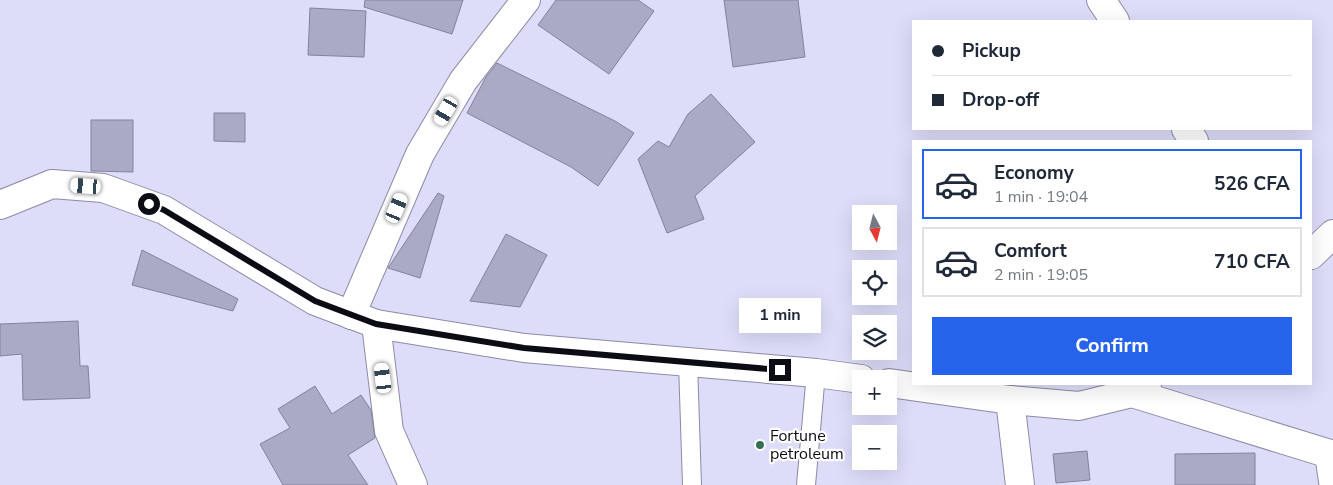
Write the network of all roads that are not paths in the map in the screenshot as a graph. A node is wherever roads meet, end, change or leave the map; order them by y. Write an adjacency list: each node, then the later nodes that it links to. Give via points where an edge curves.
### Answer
1 (526, 0): 7 (street, via 462,82 420,154)
2 (1101, 0): 3 (street)
3 (1114, 20)
4 (0, 205): 7 (street, via 52,184 103,188 164,210 315,301)
5 (1333, 234): 6 (street)
6 (1312, 254)
7 (364, 320): 8 (street, via 524,348); 16 (street, via 389,431)
8 (688, 363): 9 (street); 17 (lane)
9 (816, 373): 10 (street); 18 (lane)
10 (852, 378)
11 (897, 384): 13 (street)
12 (1140, 389): 13 (street, via 1079,406); 14 (street)
13 (1010, 400): 19 (street)
14 (1331, 455): 15 (street)
15 (1333, 481)
16 (413, 485)
17 (692, 485)
18 (806, 485)
19 (1020, 485)

